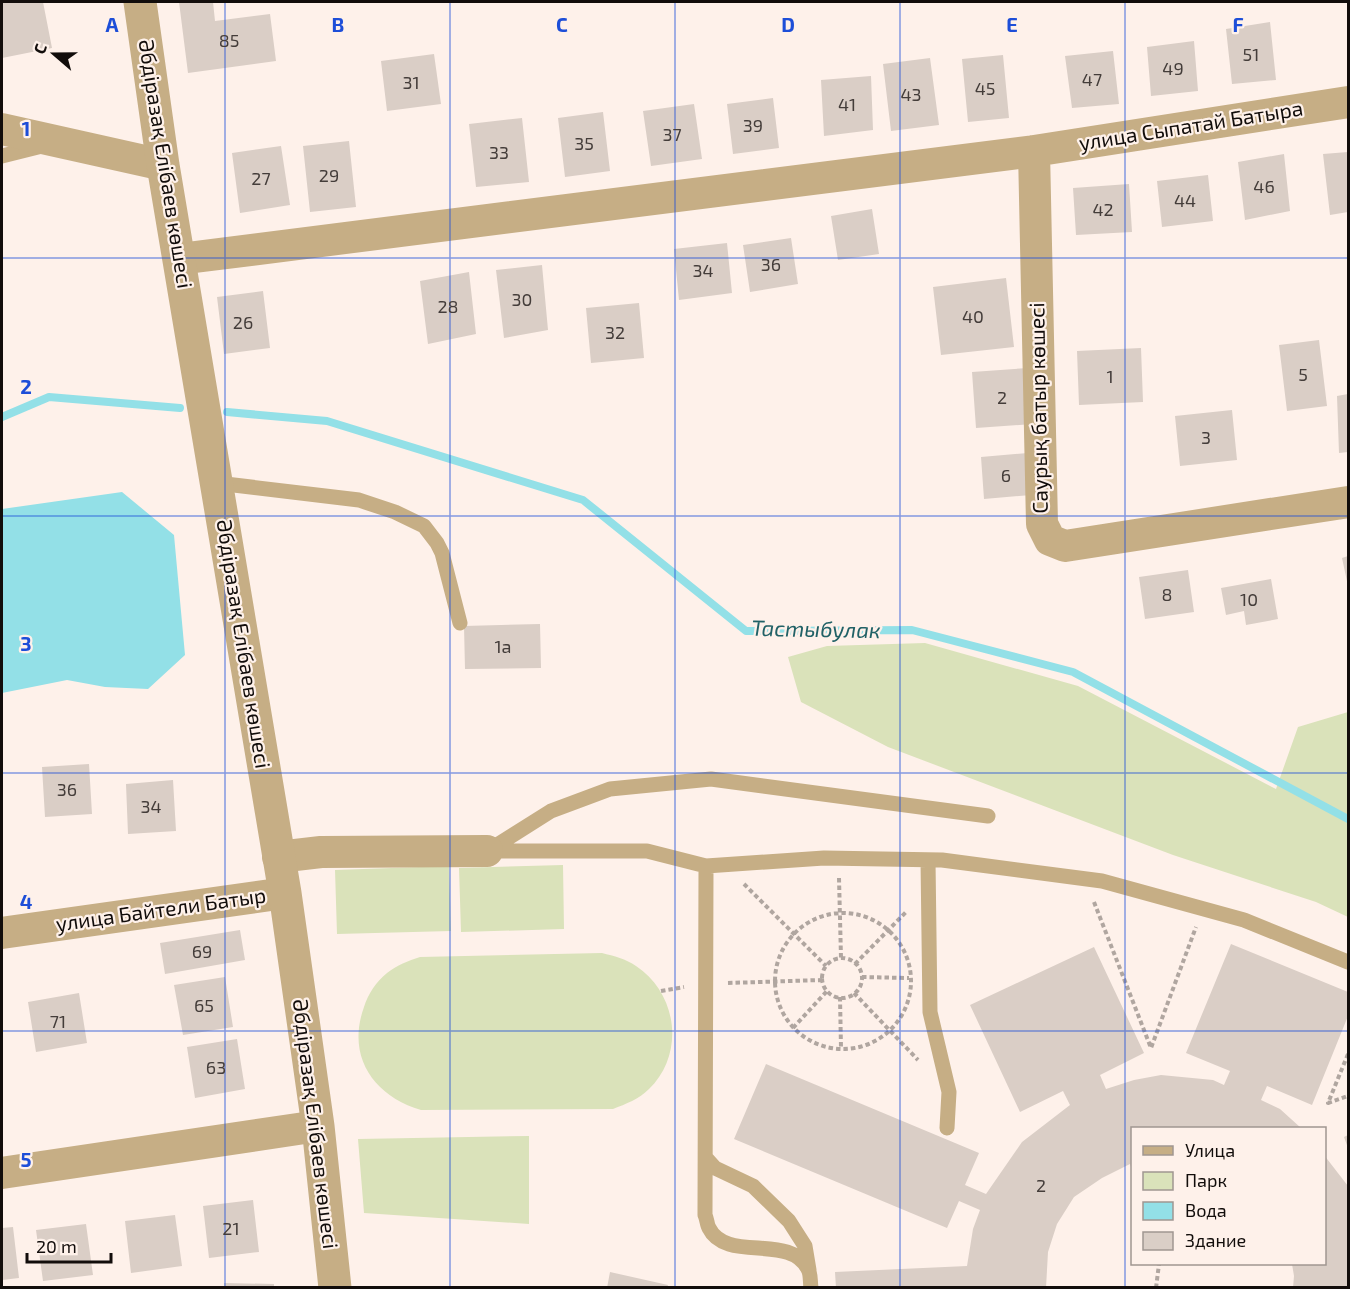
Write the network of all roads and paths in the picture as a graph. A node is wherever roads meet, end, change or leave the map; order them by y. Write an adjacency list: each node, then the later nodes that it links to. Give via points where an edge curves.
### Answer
1 (140, 2): 7 (street, Әбдіразақ Елібаев көшесі)
2 (1348, 102): 5 (street, улица Сыпатай Батыра)
3 (2, 129): 4 (street)
4 (58, 142): 6 (lane); 7 (street)
5 (1034, 150): 8 (street, улица Сыпатай Батыра); 10 (street, Саурық батыр көшесі, via 1042,524 1050,540 1065,546)
6 (2, 156)
7 (163, 165): 8 (street, Әбдіразақ Елібаев көшесі)
8 (179, 259): 9 (street, Әбдіразақ Елібаев көшесі)
9 (217, 483): 11 (lane, via 359,500 424,526 442,553); 14 (street, Әбдіразақ Елібаев көшесі)
10 (1348, 502)
11 (460, 623)
12 (988, 816): 13 (lane, via 711,779 610,789 551,811)
13 (487, 851): 14 (street, улица Байтели Батыр, via 321,852); 18 (lane, via 647,851)
14 (278, 857): 21 (street, Әбдіразақ Елібаев көшесі)
15 (838, 858): 16 (lane); 17 (lane); 23 (path)
16 (928, 860): 19 (lane); 20 (lane)
17 (724, 864): 18 (lane); 26 (path)
18 (706, 866): 36 (lane)
19 (1085, 879): 22 (lane); 22 (path, via 1151,1048)
20 (928, 890): 24 (path); 33 (lane)
21 (285, 893): 25 (street, улица Байтели Батыр); 47 (street, Әбдіразақ Елібаев көшесі)
22 (1202, 909): 28 (lane, via 1244,920)
23 (840, 913): 24 (path, via 871,918); 26 (path, via 826,914); 27 (path)
24 (889, 930): 29 (path); 32 (path, via 902,946)
25 (2, 933)
26 (794, 934): 30 (path); 35 (path, via 777,961)
27 (841, 958): 29 (path); 30 (path)
28 (1348, 962)
29 (855, 964): 31 (path)
30 (826, 966): 34 (path)
31 (862, 977): 32 (path); 39 (path)
32 (910, 978): 33 (path); 42 (path, via 905,1009)
33 (930, 978): 45 (lane, via 930,1012)
34 (822, 980): 35 (path); 38 (path)
35 (774, 981): 36 (path); 41 (path, via 780,1008)
36 (706, 983): 37 (path); 49 (lane)
37 (662, 991)
38 (827, 991): 40 (path); 41 (path)
39 (854, 993): 40 (path); 42 (path)
40 (840, 998): 43 (path)
41 (793, 1028): 43 (path, via 812,1042)
42 (889, 1030): 43 (path, via 856,1048); 45 (path)
43 (841, 1048)
44 (1348, 1054): 46 (path, via 1328,1103)
45 (949, 1092): 48 (lane)
46 (1348, 1096)
47 (318, 1126): 50 (street); 53 (street, Әбдіразақ Елібаев көшесі)
48 (947, 1128)
49 (706, 1158): 52 (lane, via 715,1168 753,1186 789,1221 805,1246); 52 (lane, via 705,1215 710,1230 721,1241 735,1245 787,1252 801,1259)
50 (2, 1173)
51 (1160, 1265): 55 (path)
52 (809, 1270): 54 (lane)
53 (335, 1287)
54 (811, 1287)
55 (1156, 1287)

